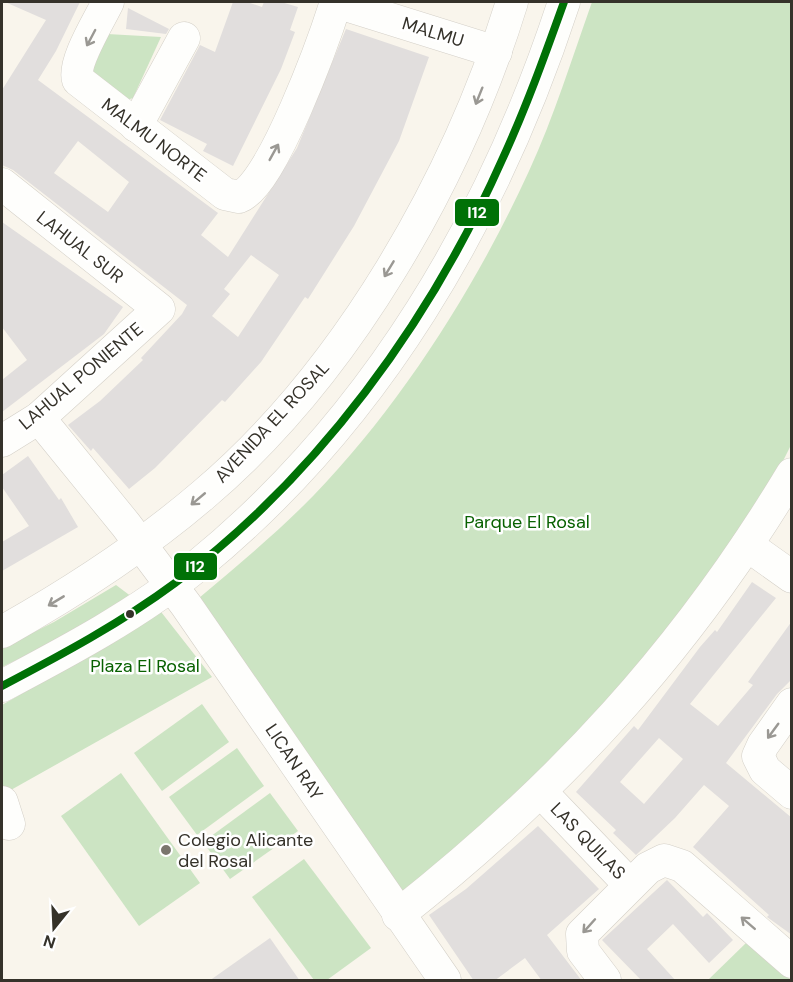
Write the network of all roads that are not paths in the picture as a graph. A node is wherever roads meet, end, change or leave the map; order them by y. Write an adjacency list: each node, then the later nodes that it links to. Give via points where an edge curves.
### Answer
1 (108, 2): 7 (street, MALMU NORTE, one-way to 7, via 78,62 76,74 82,85)
2 (336, 2): 6 (street, MALMU); 7 (street, MALMU NORTE, one-way to 2, via 225,194 239,197 252,190 310,75)
3 (512, 2): 6 (street, AVENIDA EL ROSAL)
4 (564, 2): 10 (street, via 540,73)
5 (184, 38): 7 (street)
6 (496, 52): 8 (street, AVENIDA EL ROSAL, one-way to 8)
7 (136, 126)
8 (442, 173): 10 (street, via 462,189); 15 (street, AVENIDA EL ROSAL, one-way to 15, via 375,292 319,373 246,455 205,494)
9 (2, 184): 11 (street, LAHUAL SUR)
10 (488, 194): 18 (street, via 405,338 337,428 265,506 195,568)
11 (159, 309): 12 (street, LAHUAL PONIENTE)
12 (39, 418): 13 (street, LAHUAL PONIENTE); 15 (street, LICAN RAY)
13 (2, 441)
14 (792, 474): 16 (street)
15 (140, 545): 18 (street, LICAN RAY); 19 (street, AVENIDA EL ROSAL, one-way to 19, via 59,600)
16 (747, 545): 17 (street); 22 (street, via 654,669)
17 (792, 577)
18 (170, 584): 20 (street, via 88,638); 25 (street, LICAN RAY)
19 (2, 632)
20 (2, 686)
21 (792, 704): 23 (street, one-way to 23, via 763,745 759,759 765,770)
22 (542, 793): 24 (street, LAS QUILAS); 25 (street)
23 (792, 793)
24 (630, 885): 26 (street, LAS QUILAS, one-way to 24, via 682,866 671,849); 28 (street, one-way to 28, via 582,934 583,951)
25 (398, 915): 27 (street, LICAN RAY)
26 (792, 962)
27 (445, 981)
28 (605, 981)

